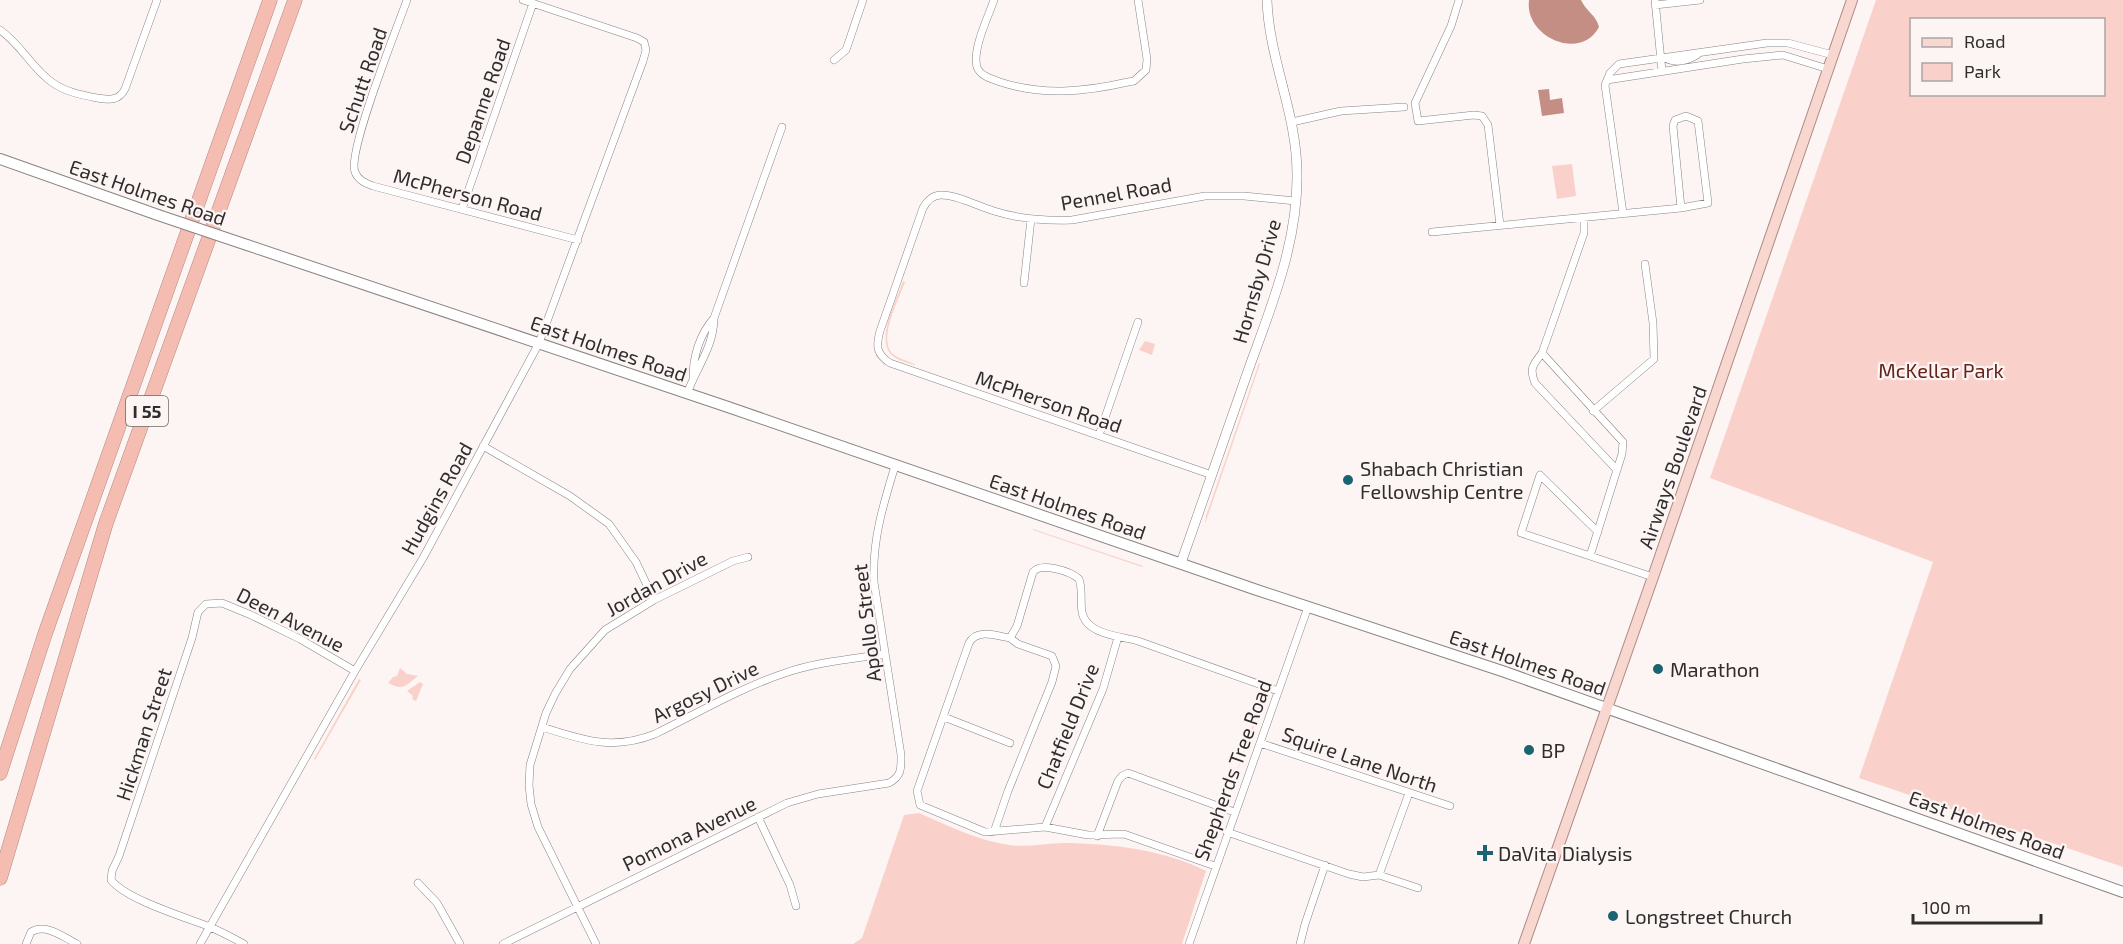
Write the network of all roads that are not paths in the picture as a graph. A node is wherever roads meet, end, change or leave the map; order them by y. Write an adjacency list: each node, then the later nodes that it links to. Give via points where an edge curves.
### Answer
1 (157, 0): 15 (street, via 125,89 118,98 84,95 51,82)
2 (270, 0): 67 (highway, I 55, via 45,634)
3 (295, 0): 80 (highway, I 55, via 106,523)
4 (407, 0): 26 (street, Schutt Road, via 364,119 354,155)
5 (524, 0): 14 (street)
6 (862, 0): 18 (street, via 846,50)
7 (994, 0): 8 (street, via 977,50 978,69 990,79 1044,92 1090,90 1134,81 1146,70)
8 (1138, 0)
9 (1267, 0): 23 (street, Hornsby Drive, via 1273,49)
10 (1459, 0): 33 (street, via 1415,103 1418,122 1482,116 1488,125)
11 (1700, 0): 13 (street)
12 (1852, 0): 16 (main road, Airways Boulevard)
13 (1655, 2): 17 (street)
14 (533, 3): 29 (street, Depanne Road); 35 (street, Hudgins Road, via 637,38 644,42 646,50)
15 (0, 30)
16 (1833, 55): 17 (street, via 1788,43 1767,43); 19 (main road, Airways Boulevard)
17 (1663, 58): 20 (street); 21 (street, via 1619,64)
18 (834, 60)
19 (1828, 69): 20 (street, via 1783,55); 53 (main road, Airways Boulevard)
20 (1662, 71): 21 (street)
21 (1607, 80): 30 (street)
22 (1404, 107): 23 (street, via 1341,111)
23 (1292, 122): 27 (street, Hornsby Drive)
24 (782, 127): 42 (street, via 714,318 714,331)
25 (0, 159): 39 (main road, East Holmes Road, bridge)
26 (355, 172): 29 (street, McPherson Road, via 366,184)
27 (1296, 201): 32 (street, Pennel Road, via 1205,196 1072,220); 48 (street, Hornsby Drive, via 1284,266)
28 (1681, 208): 28 (street, via 1673,126 1675,120 1686,116 1698,121 1708,203); 30 (street)
29 (462, 209): 35 (street, McPherson Road)
30 (1623, 213): 31 (street)
31 (1584, 217): 33 (street); 41 (street, via 1584,233)
32 (1031, 219): 37 (street); 40 (street, Pennel Road, via 948,196 930,198 913,233 882,324)
33 (1500, 225): 34 (street)
34 (1432, 232)
35 (578, 240): 39 (street, Hudgins Road)
36 (1645, 264): 43 (street, via 1654,359)
37 (1024, 283)
38 (1138, 322): 44 (street)
39 (539, 344): 42 (main road, East Holmes Road); 45 (street, Hudgins Road)
40 (878, 353): 44 (street, McPherson Road, via 890,363)
41 (1542, 353): 43 (street); 47 (street, via 1531,373 1535,383)
42 (687, 394): 46 (main road, East Holmes Road)
43 (1593, 411): 47 (street, via 1623,442)
44 (1099, 435): 48 (street, McPherson Road)
45 (483, 446): 54 (street, via 570,496 609,524 636,562); 60 (street, Hudgins Road, via 423,558)
46 (895, 466): 52 (main road, East Holmes Road); 59 (street, Apollo Street, via 878,524 874,554)
47 (1617, 471): 49 (street)
48 (1212, 475): 52 (street, Hornsby Drive)
49 (1598, 532): 50 (street); 50 (street, via 1540,475 1521,533)
50 (1590, 556): 53 (street)
51 (748, 557): 54 (street, Jordan Drive)
52 (1180, 563): 56 (main road, East Holmes Road)
53 (1653, 577): 62 (main road, Airways Boulevard)
54 (654, 600): 64 (street, Jordan Drive, via 605,630 570,669)
55 (210, 602): 60 (street, Deen Avenue, via 222,603 262,621); 86 (street, Hickman Street, via 198,612 111,880 160,908)
56 (1308, 606): 61 (street, Shepherds Tree Road); 62 (main road, East Holmes Road)
57 (1118, 637): 58 (street, via 1085,621 1079,579 1038,567); 61 (street); 73 (street, Chatfield Drive, via 1103,689)
58 (1010, 638): 63 (street, via 980,634 971,639); 74 (street, via 1052,656 1056,666)
59 (884, 654): 64 (street, Argosy Drive, via 818,664 769,678 637,740 598,743); 68 (street, Apollo Street, via 901,755)
60 (355, 671): 86 (street, Hudgins Road)
61 (1278, 691): 66 (street, Shepherds Tree Road)
62 (1606, 707): 83 (main road, East Holmes Road); 96 (main road, Airways Boulevard)
63 (944, 717): 65 (street); 74 (street, via 917,791 920,805 968,826)
64 (542, 727): 84 (street, Jordan Drive, via 530,765 531,804 538,827)
65 (1010, 743)
66 (1260, 743): 69 (street, Squire Lane North); 71 (street, Shepherds Tree Road)
67 (0, 773)
68 (899, 777): 72 (street, Pomona Avenue, via 890,783 808,797)
69 (1409, 793): 70 (street, Squire Lane North); 79 (street)
70 (1450, 806)
71 (1234, 812): 75 (street, Shepherds Tree Road); 76 (street, via 1128,773 1118,781)
72 (758, 817): 84 (street, Pomona Avenue); 85 (street)
73 (1045, 827): 74 (street); 76 (street)
74 (994, 831)
75 (1227, 832): 77 (street, Shepherds Tree Road); 78 (street)
76 (1097, 836): 77 (street, via 1131,836)
77 (1215, 866): 94 (street, Shepherds Tree Road)
78 (1324, 866): 79 (street, via 1356,876); 95 (street)
79 (1379, 875): 82 (street)
80 (0, 878)
81 (418, 883): 91 (street, via 437,903)
82 (1418, 888)
83 (2123, 892)
84 (578, 906): 92 (street, Pomona Avenue); 93 (street, Jordan Drive)
85 (796, 906)
86 (210, 927): 89 (street, Hudgins Road); 90 (street)
87 (26, 944): 88 (street, via 31,932 39,928)
88 (76, 944)
89 (200, 944)
90 (244, 944)
91 (460, 944)
92 (502, 944)
93 (596, 944)
94 (1188, 944)
95 (1300, 944)
96 (1524, 944)

